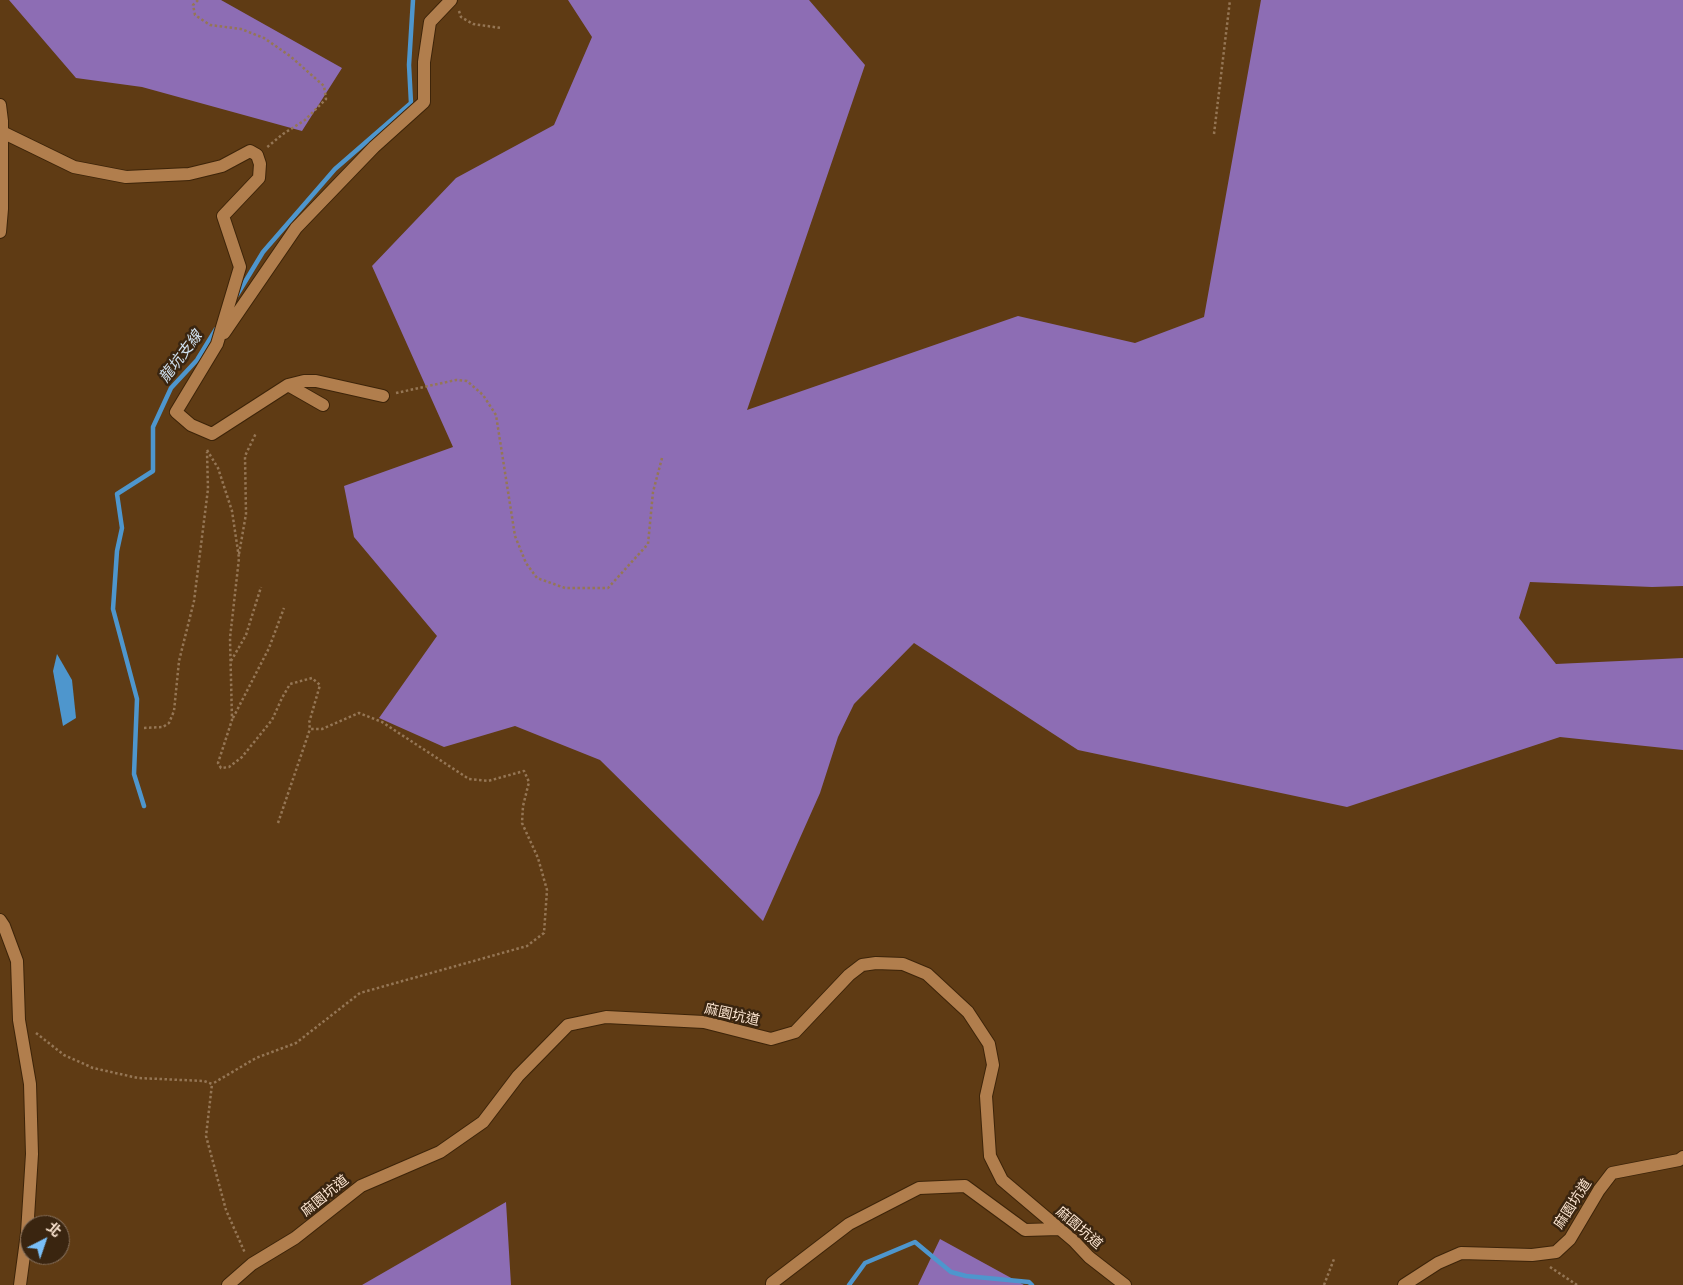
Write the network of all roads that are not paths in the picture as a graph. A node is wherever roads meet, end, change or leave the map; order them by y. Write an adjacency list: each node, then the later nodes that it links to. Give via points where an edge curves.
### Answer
1 (455, 4): 5 (street, via 430,22 424,62 424,102 374,147 296,228)
2 (0, 105): 3 (street)
3 (2, 132): 4 (street); 5 (street, via 74,167 126,177 189,174 222,166 250,151 258,156 259,178 223,216 240,267)
4 (0, 232)
5 (217, 344): 6 (street, via 176,412 191,424 212,434)
6 (288, 385): 7 (street, via 316,381); 8 (street)
7 (383, 396)
8 (323, 405)
9 (0, 920): 12 (street, via 17,961 19,1020 30,1084 32,1154)
10 (1683, 1157): 16 (street, 麻園坑道, via 1612,1173 1570,1239 1556,1252 1462,1254 1438,1263)
11 (1059, 1230): 13 (street, 麻園坑道, via 1002,1180 990,1156 986,1096 993,1065 989,1044 968,1012 927,974 903,964 876,963 862,966 849,974 795,1032 770,1040 704,1022 606,1017 568,1025 518,1076 483,1122 440,1152 361,1186 295,1238 252,1264); 14 (street, via 1025,1230 965,1186 919,1188 849,1224); 15 (street, 麻園坑道)
12 (20, 1285)
13 (228, 1285)
14 (772, 1285)
15 (1125, 1285)
16 (1404, 1285)

